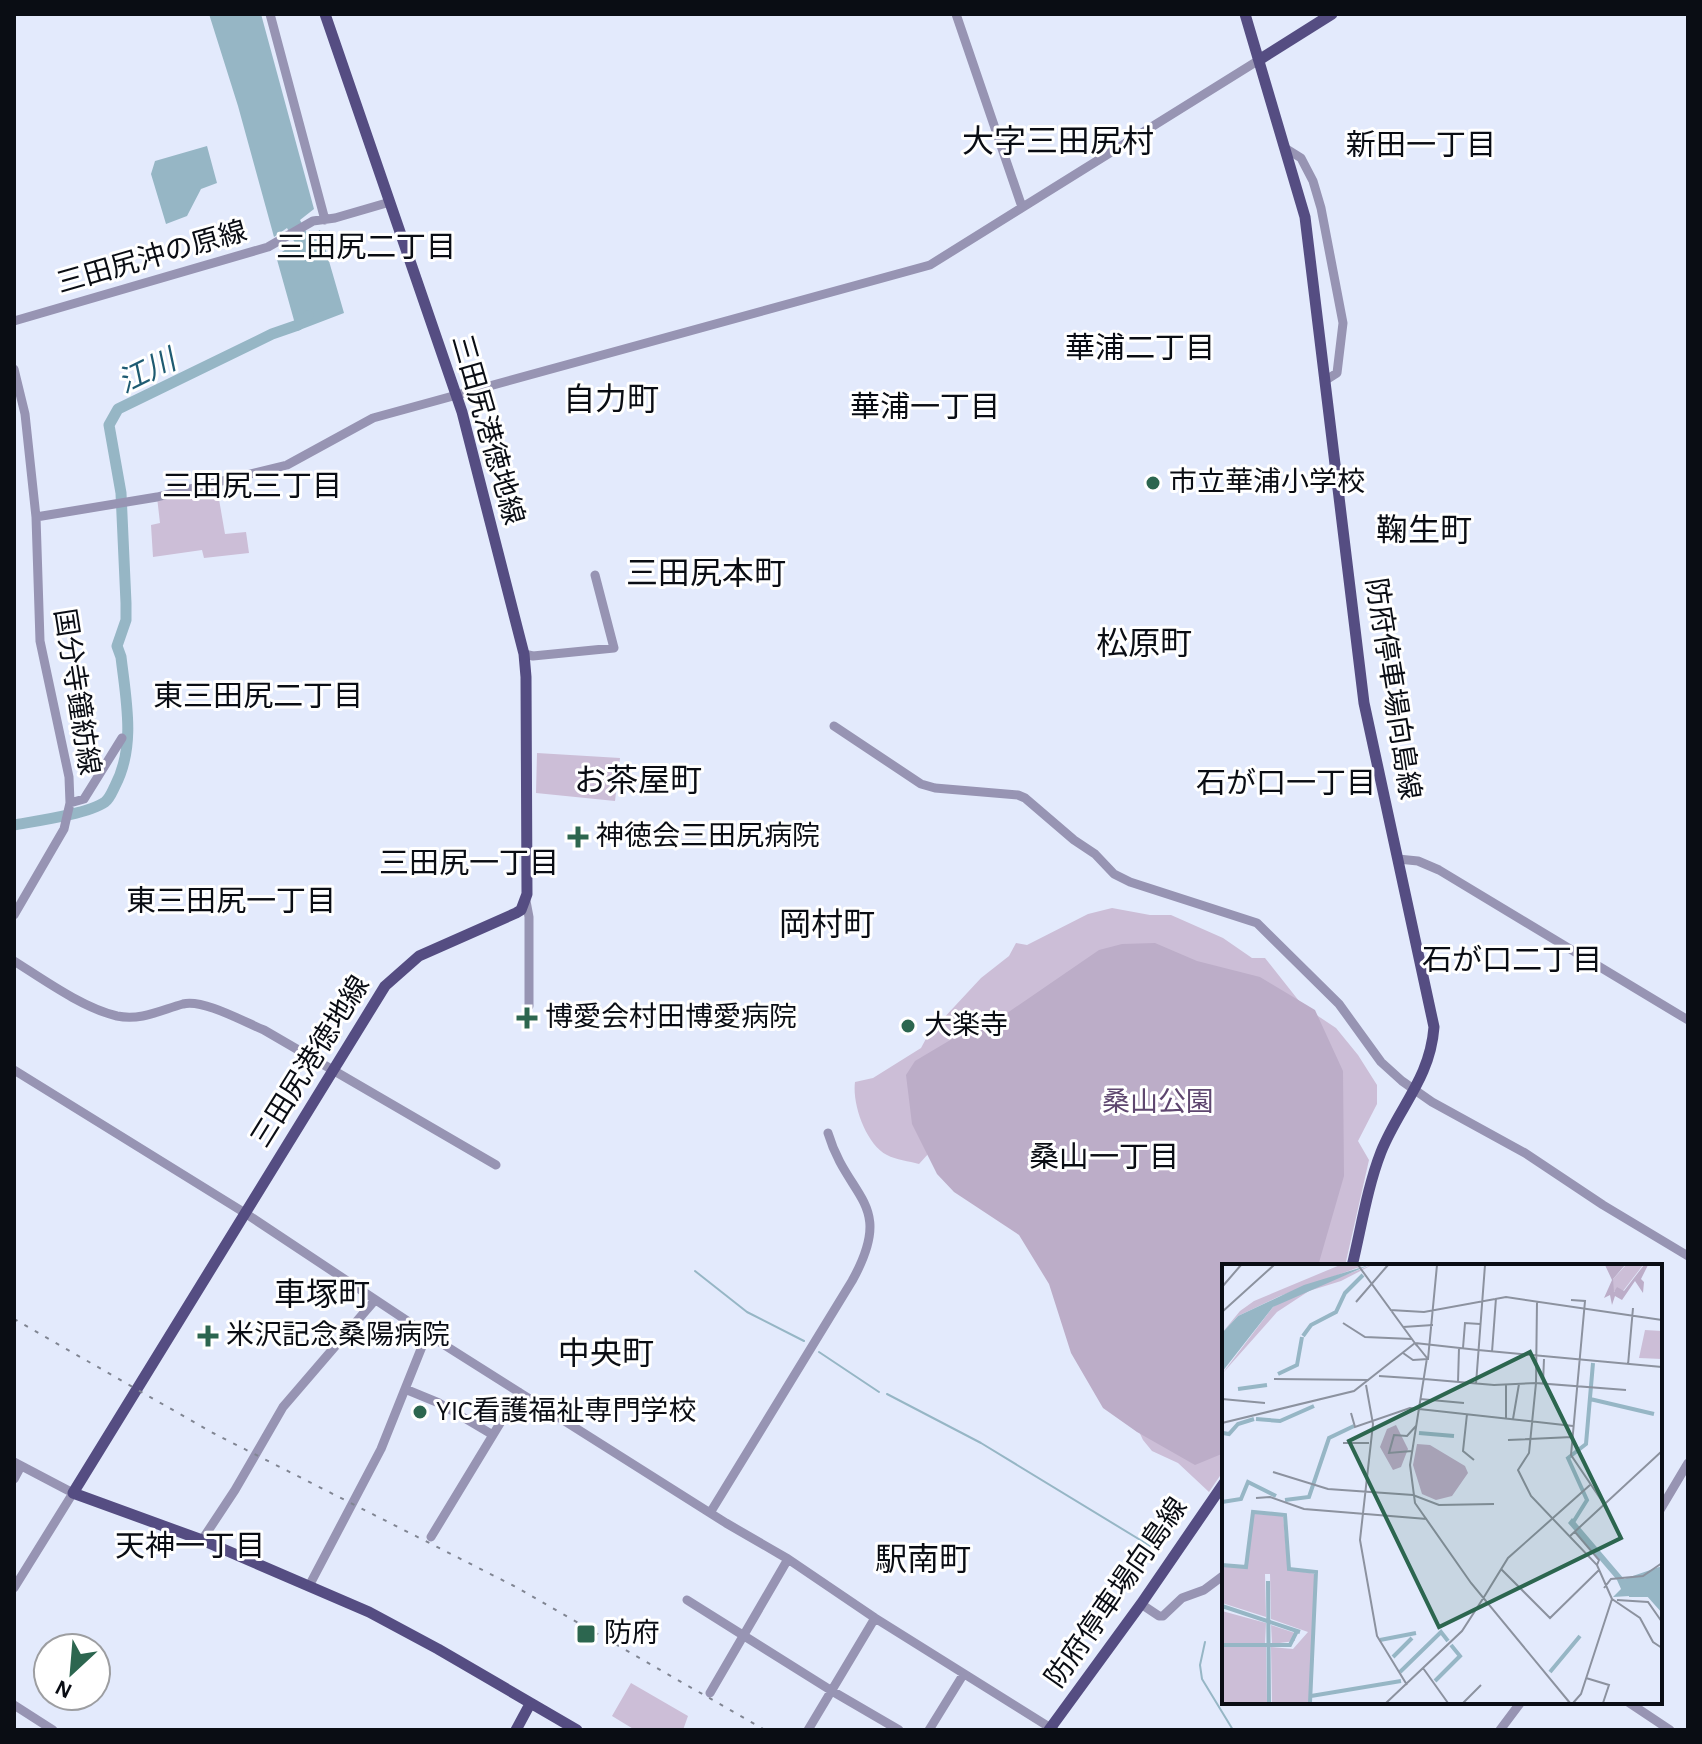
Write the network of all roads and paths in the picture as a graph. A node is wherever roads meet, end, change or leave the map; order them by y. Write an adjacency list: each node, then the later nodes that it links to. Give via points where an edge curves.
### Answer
1 (270, 14): 10 (street)
2 (325, 14): 8 (main road, 三田尻港徳地線)
3 (956, 14): 9 (street)
4 (1245, 14): 6 (main road, 防府停車場向島線)
5 (1332, 14): 6 (main road)
6 (1259, 60): 7 (main road, 防府停車場向島線); 9 (street)
7 (1285, 148): 13 (main road, 防府停車場向島線, via 1305,217); 13 (street, via 1301,158 1313,181 1342,305 1337,373)
8 (390, 202): 10 (street, 三田尻沖の原線); 14 (main road, 三田尻港徳地線)
9 (1022, 207): 14 (street, via 930,265)
10 (325, 220): 11 (street, 三田尻沖の原線, via 307,224 268,247)
11 (14, 321)
12 (14, 369): 15 (street, 国分寺鐘紡線, via 25,414)
13 (1326, 380): 21 (main road, 防府停車場向島線, via 1364,703)
14 (455, 395): 15 (street, via 363,421 287,465 157,497); 17 (main road, 三田尻港徳地線)
15 (36, 517): 20 (street, 国分寺鐘紡線, via 40,641)
16 (595, 575): 17 (street, via 614,648)
17 (524, 654): 22 (main road, 三田尻港徳地線)
18 (834, 726): 29 (street, via 921,784 1025,798 1130,882 1257,923 1339,1004 1381,1062)
19 (122, 738): 20 (street, via 84,799)
20 (70, 803): 23 (street, 国分寺鐘紡線, via 64,829)
21 (1398, 859): 26 (street, via 1439,870); 29 (main road, 防府停車場向島線, via 1434,1027 1430,1058)
22 (526, 901): 25 (street); 27 (main road, 三田尻港徳地線, via 508,918 407,963 385,986)
23 (14, 915)
24 (14, 961): 27 (street, via 59,990 118,1016 200,1004 264,1030)
25 (529, 1006)
26 (1688, 1020)
27 (333, 1069): 31 (street); 32 (main road, 三田尻港徳地線)
28 (14, 1070): 32 (street)
29 (1414, 1091): 33 (street, via 1525,1153); 34 (main road, 防府停車場向島線, via 1380,1156)
30 (828, 1133): 46 (street, via 866,1207 869,1246)
31 (496, 1165)
32 (245, 1213): 35 (street); 44 (main road, 三田尻港徳地線)
33 (1688, 1256)
34 (1353, 1264)
35 (375, 1300): 36 (street); 48 (street, via 283,1407)
36 (427, 1334): 37 (street); 38 (street)
37 (405, 1389): 39 (street); 51 (street, via 381,1449)
38 (519, 1392): 39 (street); 46 (street)
39 (493, 1435): 47 (street)
40 (1688, 1463): 45 (street)
41 (17, 1464): 42 (street); 44 (street)
42 (14, 1479)
43 (1222, 1486): 54 (main road, 防府停車場向島線)
44 (73, 1493): 48 (main road); 52 (street)
45 (1662, 1507)
46 (710, 1513): 49 (street)
47 (431, 1537)
48 (202, 1540): 51 (main road)
49 (788, 1559): 55 (street); 56 (street)
50 (1222, 1576): 54 (street, via 1182,1598 1163,1616)
51 (309, 1586): 60 (main road, via 399,1628)
52 (14, 1588)
53 (687, 1600): 56 (street)
54 (1141, 1604): 64 (main road, 防府停車場向島線)
55 (875, 1618): 57 (street); 58 (street)
56 (742, 1635): 58 (street); 59 (street)
57 (963, 1675): 64 (street); 70 (street)
58 (832, 1691): 68 (street); 69 (street)
59 (710, 1693)
60 (530, 1704): 66 (main road); 67 (main road)
61 (1520, 1704): 71 (street)
62 (1631, 1704): 72 (street)
63 (14, 1705): 65 (street)
64 (1051, 1729)
65 (53, 1730)
66 (516, 1730)
67 (577, 1730)
68 (808, 1730)
69 (899, 1730)
70 (929, 1730)
71 (1500, 1730)
72 (1670, 1730)

